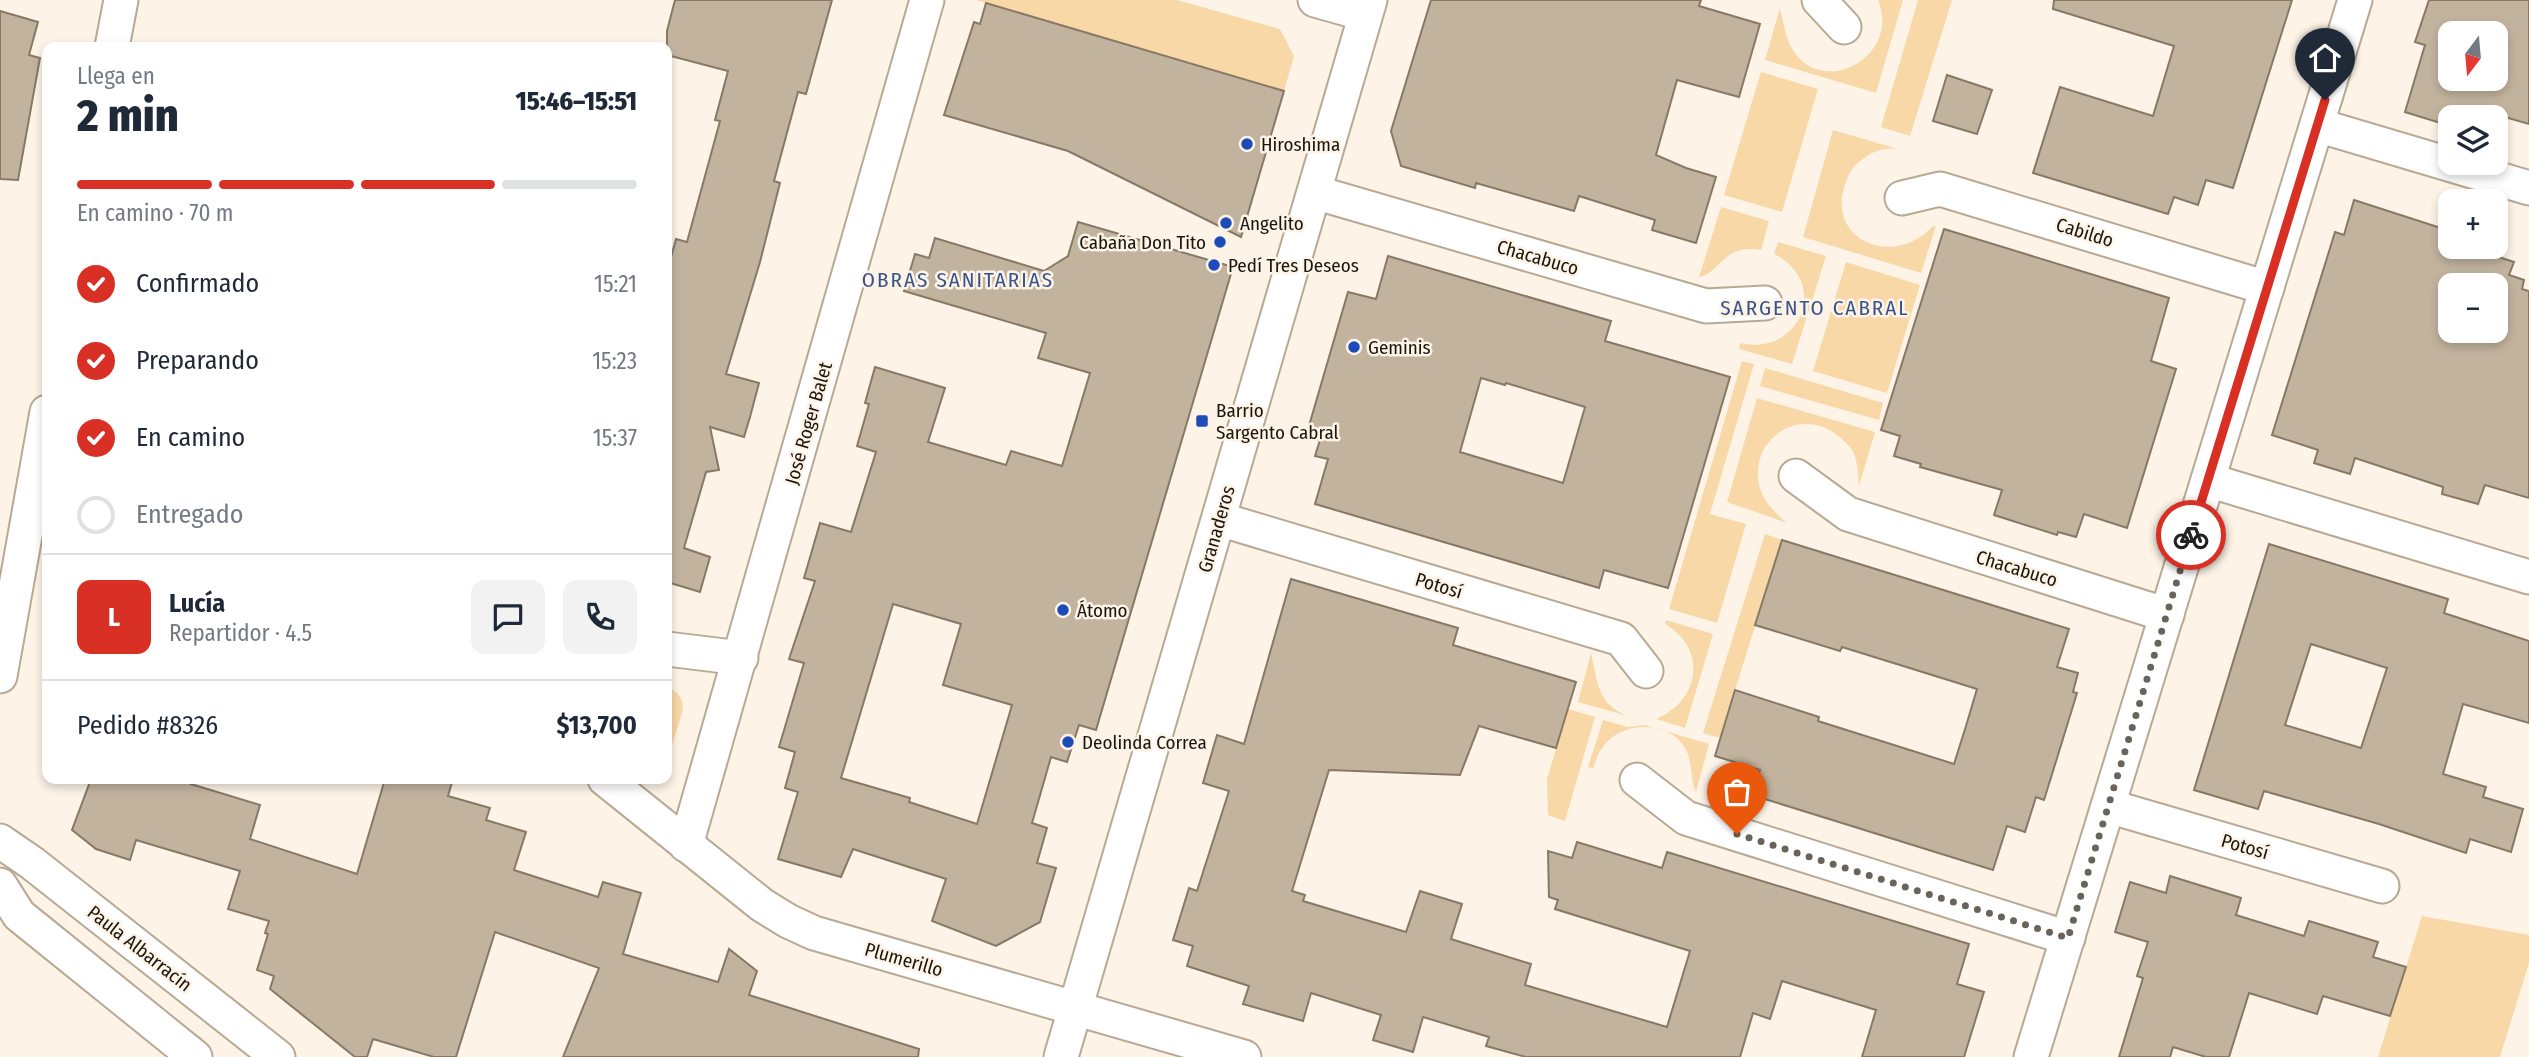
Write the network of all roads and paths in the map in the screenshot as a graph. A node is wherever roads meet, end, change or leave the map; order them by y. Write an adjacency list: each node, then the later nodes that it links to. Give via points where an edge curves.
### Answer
1 (121, 0): 8 (street)
2 (927, 0): 22 (street, José Roger Balet)
3 (1315, 0): 6 (street)
4 (1819, 0): 7 (street)
5 (2355, 0): 9 (street)
6 (1368, 7): 11 (street, Granaderos)
7 (1844, 27)
8 (113, 42)
9 (2317, 125): 10 (street); 13 (street)
10 (2529, 188)
11 (1314, 192): 14 (street, Chacabuco, via 1706,306); 18 (street, Granaderos)
12 (1902, 198): 13 (street, Cabildo, via 1940,189)
13 (2267, 288): 17 (street)
14 (1765, 303)
15 (42, 440): 24 (street)
16 (1796, 476): 20 (street, Chacabuco, via 1847,514)
17 (2208, 480): 19 (street); 20 (street)
18 (1219, 519): 23 (street, Potosí, via 1621,639); 33 (street, Granaderos)
19 (2529, 577)
20 (2167, 615): 27 (street)
21 (672, 650): 22 (street)
22 (741, 658): 29 (street, José Roger Balet)
23 (1646, 671)
24 (0, 676)
25 (1637, 780): 32 (street, via 1686,818)
26 (611, 784): 29 (street, Plumerillo)
27 (2108, 806): 31 (street, Potosí); 32 (street)
28 (0, 841): 35 (street, Paula Albarracín)
29 (686, 845): 33 (street, Plumerillo, via 762,905 814,933)
30 (0, 885): 34 (street, via 19,915)
31 (2382, 886)
32 (2068, 938): 38 (street)
33 (1076, 1010): 36 (street, Granaderos); 37 (street, Plumerillo)
34 (195, 1057)
35 (278, 1057)
36 (1061, 1057)
37 (1244, 1057)
38 (2031, 1057)

